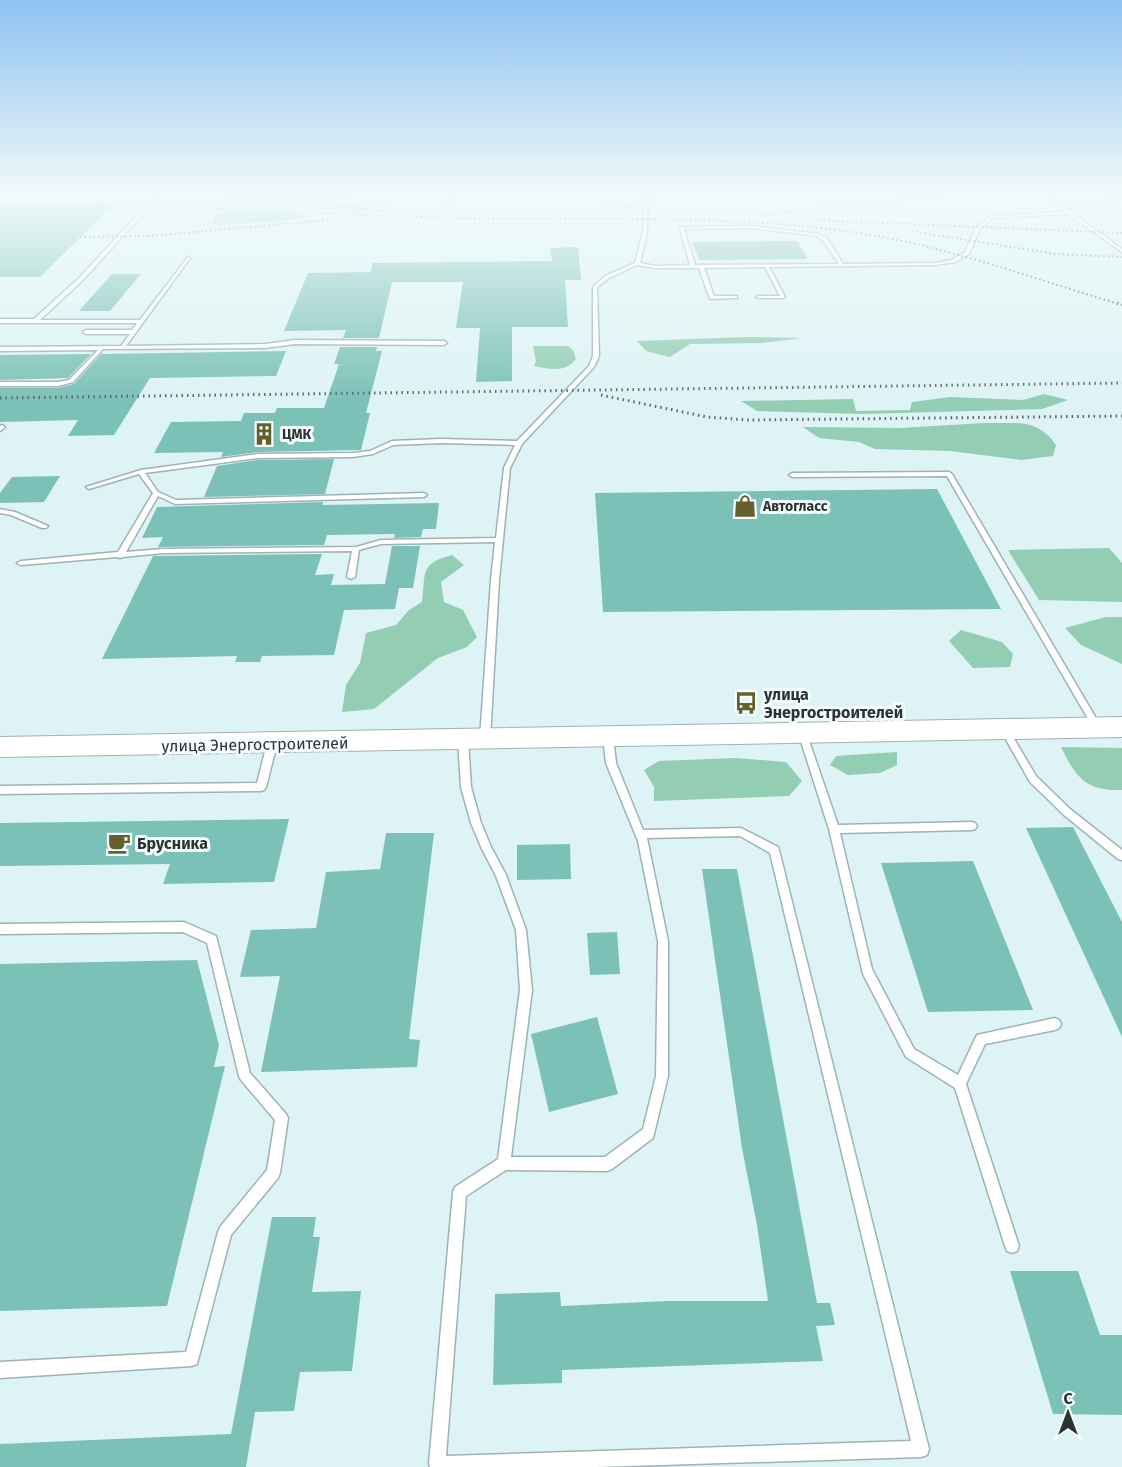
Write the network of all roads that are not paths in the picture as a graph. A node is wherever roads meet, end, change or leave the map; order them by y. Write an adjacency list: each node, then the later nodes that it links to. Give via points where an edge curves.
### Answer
1 (95, 263): 12 (lane)
2 (184, 263): 13 (lane)
3 (938, 263): 5 (lane)
4 (637, 264): 7 (lane); 21 (lane, via 607,277 595,287 596,356 591,368)
5 (841, 264): 6 (lane)
6 (766, 265): 8 (lane); 10 (lane, via 783,297)
7 (693, 266): 8 (lane)
8 (701, 266): 9 (lane, via 712,298)
9 (735, 297)
10 (758, 297)
11 (0, 321): 12 (lane)
12 (35, 321): 13 (lane)
13 (141, 322): 15 (lane)
14 (86, 332): 15 (lane)
15 (134, 332): 17 (lane)
16 (444, 343): 17 (lane, via 295,342)
17 (122, 348): 19 (lane)
18 (0, 349): 19 (lane)
19 (101, 349): 20 (lane, via 72,381)
20 (0, 384)
21 (519, 444): 22 (lane, via 392,443 371,453 258,456); 29 (lane, via 507,468)
22 (141, 472): 24 (lane); 25 (lane)
23 (792, 475): 34 (lane, via 949,474)
24 (89, 488)
25 (156, 493): 26 (lane, via 175,502); 31 (lane)
26 (424, 495)
27 (0, 511): 28 (lane)
28 (44, 526)
29 (500, 540): 30 (lane, via 381,542); 38 (lane)
30 (356, 549): 31 (lane); 33 (lane)
31 (120, 556): 32 (lane)
32 (21, 563)
33 (351, 577)
34 (1110, 727): 35 (main road, улица Энергостроителей)
35 (1004, 729): 36 (main road, улица Энергостроителей); 45 (lane, via 1034,779 1066,812)
36 (802, 732): 37 (main road, улица Энергостроителей); 43 (lane)
37 (608, 737): 38 (main road, улица Энергостроителей); 44 (lane, via 611,763)
38 (474, 740): 39 (main road, улица Энергостроителей); 49 (lane, via 466,787 476,823 521,930 526,990)
39 (272, 744): 40 (main road, улица Энергостроителей); 41 (lane, via 261,787)
40 (0, 747)
41 (0, 790)
42 (972, 826): 43 (lane)
43 (834, 829): 48 (lane, via 867,970 910,1053)
44 (640, 834): 49 (lane, via 663,941 662,1076 648,1132 607,1164); 49 (lane, via 741,832 774,850 921,1449 437,1464 460,1192)
45 (1122, 856)
46 (0, 929): 51 (lane, via 184,927 213,940 245,1076 282,1118 273,1173 225,1232 192,1359)
47 (1054, 1024): 48 (lane, via 981,1039)
48 (960, 1084): 50 (lane)
49 (504, 1163)
50 (1012, 1246)
51 (0, 1370)

